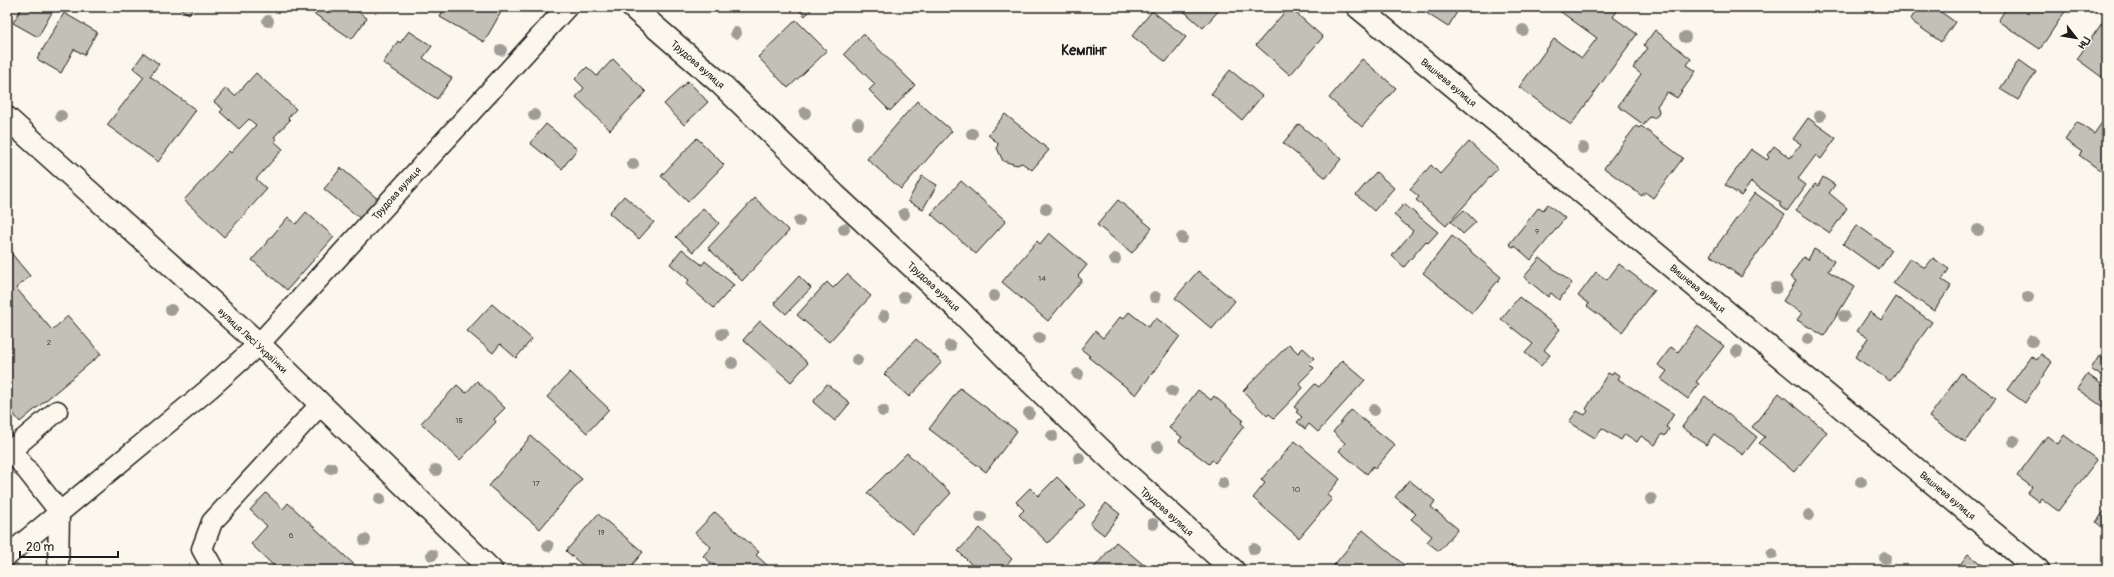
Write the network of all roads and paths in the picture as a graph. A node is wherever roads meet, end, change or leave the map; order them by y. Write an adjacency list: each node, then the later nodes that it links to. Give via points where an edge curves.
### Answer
1 (567, 7): 5 (lane, Трудова вулиця)
2 (632, 7): 14 (street, Трудова вулиця, via 721,84 835,195 960,310 1119,467)
3 (1358, 7): 15 (street, Вишнева вулиця)
4 (7, 118): 5 (street, вулиця Лесі Українки)
5 (259, 344): 6 (street, вулиця Лесі Українки); 9 (lane, Трудова вулиця, via 210,388)
6 (320, 405): 12 (lane, via 212,522 202,549); 13 (street, вулиця Лесі Українки)
7 (57, 410): 8 (lane)
8 (9, 448): 9 (lane)
9 (59, 510): 10 (lane, Трудова вулиця); 11 (lane)
10 (7, 556)
11 (58, 570)
12 (214, 570)
13 (491, 570)
14 (1232, 570)
15 (2038, 570)

